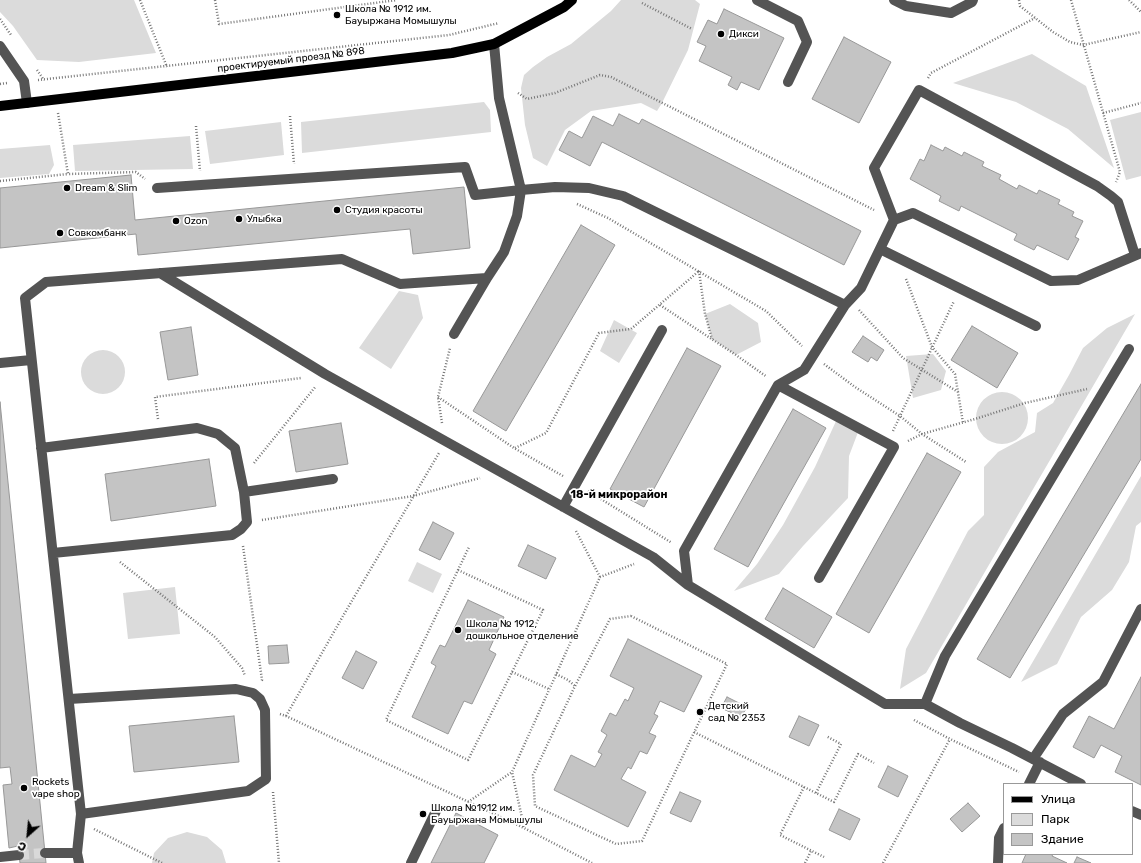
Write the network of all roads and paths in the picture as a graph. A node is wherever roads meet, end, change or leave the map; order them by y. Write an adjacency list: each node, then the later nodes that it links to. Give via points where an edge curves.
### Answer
1 (140, 0): 20 (path)
2 (215, 0): 3 (path, via 219,24)
3 (397, 0)
4 (572, 0): 17 (main road, проектируемый проезд № 898, via 564,7)
5 (757, 0): 22 (lane, via 798,21 807,42)
6 (894, 0): 7 (lane, via 906,6 951,12)
7 (974, 0)
8 (1019, 0): 13 (path, via 1020,6)
9 (1071, 0): 18 (path)
10 (1129, 0): 12 (path)
11 (642, 3): 15 (path)
12 (1141, 12)
13 (1035, 18): 18 (path, via 1070,42); 24 (path, via 931,73)
14 (504, 22): 20 (path, via 450,35)
15 (692, 29)
16 (1141, 32): 18 (path)
17 (494, 44): 27 (main road, проектируемый проезд № 898, via 452,53); 38 (lane, via 499,98)
18 (1083, 45): 29 (path)
19 (0, 46): 21 (lane)
20 (167, 67): 21 (path)
21 (24, 81): 23 (path); 27 (lane)
22 (788, 82)
23 (0, 84)
24 (919, 90): 39 (lane); 41 (lane, via 874,168)
25 (518, 93): 41 (path, via 526,99 555,93 600,75 612,77)
26 (1141, 103): 29 (path)
27 (27, 104): 28 (main road, проектируемый проезд № 898)
28 (0, 106)
29 (1103, 113): 39 (path, via 1120,172)
30 (290, 116): 34 (path)
31 (196, 126): 36 (path)
32 (62, 138): 33 (path)
33 (68, 174): 35 (path); 37 (path, via 136,172)
34 (295, 179): 36 (lane); 38 (lane, via 465,167 475,195)
35 (0, 181)
36 (201, 185): 37 (lane)
37 (157, 188)
38 (521, 190): 47 (lane, via 516,216 504,252); 49 (lane, via 589,188 623,196)
39 (1111, 196): 43 (lane, via 1118,202)
40 (576, 203): 45 (path, via 608,218)
41 (894, 220): 42 (lane); 43 (lane, via 913,213 1051,281 1078,280)
42 (880, 249): 44 (lane); 49 (lane, via 861,288)
43 (1138, 254)
44 (898, 257): 48 (lane); 55 (path)
45 (699, 271): 50 (path); 54 (path, via 705,314); 57 (path, via 766,311)
46 (160, 273): 47 (lane, via 342,259 400,284); 58 (lane, via 46,282 25,298); 61 (lane)
47 (487, 278): 53 (lane)
48 (960, 288): 51 (lane); 55 (path)
49 (845, 305): 57 (lane); 60 (path, via 859,310 903,358)
50 (660, 306): 54 (path); 73 (path, via 631,329 599,333 546,433)
51 (1036, 326)
52 (662, 330): 78 (lane)
53 (454, 334): 65 (path)
54 (712, 339): 63 (path)
55 (932, 347): 60 (path); 64 (path, via 956,374)
56 (1129, 349): 62 (lane)
57 (813, 356): 63 (lane, via 804,370); 66 (path)
58 (31, 360): 59 (lane); 72 (lane)
59 (0, 363)
60 (922, 370): 64 (path); 66 (path)
61 (325, 374): 68 (path, via 155,396); 70 (lane); 76 (path)
62 (1108, 384): 67 (path, via 1025,403); 99 (lane, via 946,656)
63 (778, 385): 71 (lane); 85 (lane)
64 (958, 393): 67 (path)
65 (438, 397): 70 (path); 73 (path)
66 (900, 416): 69 (path); 71 (path, via 890,437)
67 (963, 422): 69 (path)
68 (159, 433): 72 (lane); 76 (lane, via 197,428 218,434 235,448)
69 (922, 434): 71 (path); 74 (path)
70 (446, 442): 75 (lane); 80 (path)
71 (894, 447): 90 (lane)
72 (41, 448): 86 (lane)
73 (514, 448): 78 (path)
74 (966, 462)
75 (500, 472): 80 (path); 81 (lane)
76 (241, 478): 79 (lane)
77 (333, 479): 79 (lane)
78 (576, 483): 81 (lane); 85 (path)
79 (244, 492): 82 (lane)
80 (413, 496): 82 (path); 101 (path)
81 (563, 507): 87 (lane); 89 (path)
82 (244, 526): 84 (lane, via 232,535); 97 (path, via 262,680)
83 (469, 547): 88 (path)
84 (103, 548): 86 (lane); 97 (path, via 215,637 242,668)
85 (684, 551): 91 (lane)
86 (53, 553): 98 (lane)
87 (653, 557): 89 (path); 91 (lane)
88 (458, 570): 93 (path, via 543,610); 93 (path, via 386,720 468,760)
89 (600, 577): 94 (path)
90 (819, 578)
91 (688, 585): 99 (lane, via 885,704)
92 (1141, 609): 106 (lane, via 1103,682 1063,714)
93 (512, 672): 96 (path)
94 (556, 674): 95 (path); 96 (path)
95 (574, 686): 103 (path, via 610,619 631,616 728,664); 103 (path, via 533,775 535,806 616,844 642,841)
96 (550, 689): 108 (path)
97 (253, 693): 98 (lane, via 236,689); 100 (lane, via 260,699)
98 (69, 699): 116 (lane)
99 (925, 704): 106 (lane)
100 (265, 710): 101 (path); 109 (lane)
101 (286, 716): 114 (path)
102 (911, 718): 105 (path)
103 (694, 732): 112 (path)
104 (826, 736): 113 (path, via 841,744)
105 (950, 739): 110 (path); 130 (path)
106 (1037, 761): 110 (lane); 111 (lane)
107 (874, 763): 113 (path, via 858,754 834,802)
108 (512, 772): 114 (path); 117 (path)
109 (266, 779): 116 (lane, via 248,791); 126 (path, via 273,790)
110 (1030, 781)
111 (1079, 783)
112 (804, 787): 113 (path); 119 (path, via 780,835)
113 (816, 793)
114 (468, 802): 117 (path)
115 (436, 811): 127 (lane)
116 (81, 818): 124 (lane); 125 (path)
117 (524, 828): 128 (path)
118 (1003, 830): 131 (lane, via 999,838)
119 (811, 851): 123 (path); 129 (path)
120 (45, 853): 124 (lane)
121 (19, 855): 122 (lane)
122 (0, 857)
123 (824, 857)
124 (78, 858)
125 (162, 863)
126 (279, 863)
127 (411, 863)
128 (592, 863)
129 (805, 863)
130 (883, 863)
131 (998, 863)

